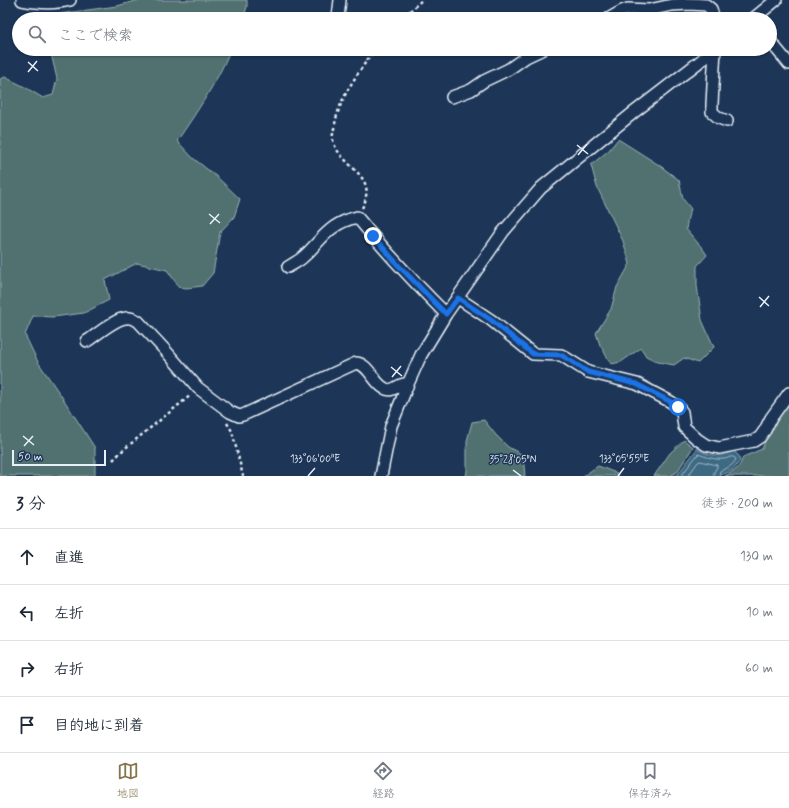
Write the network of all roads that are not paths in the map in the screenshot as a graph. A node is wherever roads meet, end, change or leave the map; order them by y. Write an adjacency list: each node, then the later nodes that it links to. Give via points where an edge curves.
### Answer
1 (22, 0): 2 (street)
2 (70, 0)
3 (340, 0): 5 (street)
4 (776, 0): 8 (street)
5 (339, 12)
6 (620, 12): 7 (street, via 628,9 649,10 689,4 706,5)
7 (712, 12)
8 (761, 12)
9 (777, 49): 13 (street)
10 (528, 56): 14 (street, via 471,90)
11 (706, 56): 17 (street, via 541,188 503,232)
12 (715, 56): 15 (street, via 712,112)
13 (789, 64)
14 (452, 97)
15 (727, 121)
16 (288, 267): 18 (street, via 304,257 334,227 357,217 398,265)
17 (458, 298): 18 (street); 21 (street, via 491,320 533,354 561,355 588,372 636,384 671,402 682,412 684,427 706,445 719,448 754,441 760,437)
18 (446, 314): 20 (street, via 421,355)
19 (87, 342): 20 (street, via 118,320 138,320 198,388 239,416 356,363 364,366 385,390)
20 (408, 384): 22 (street, via 391,426)
21 (789, 393)
22 (381, 476)

